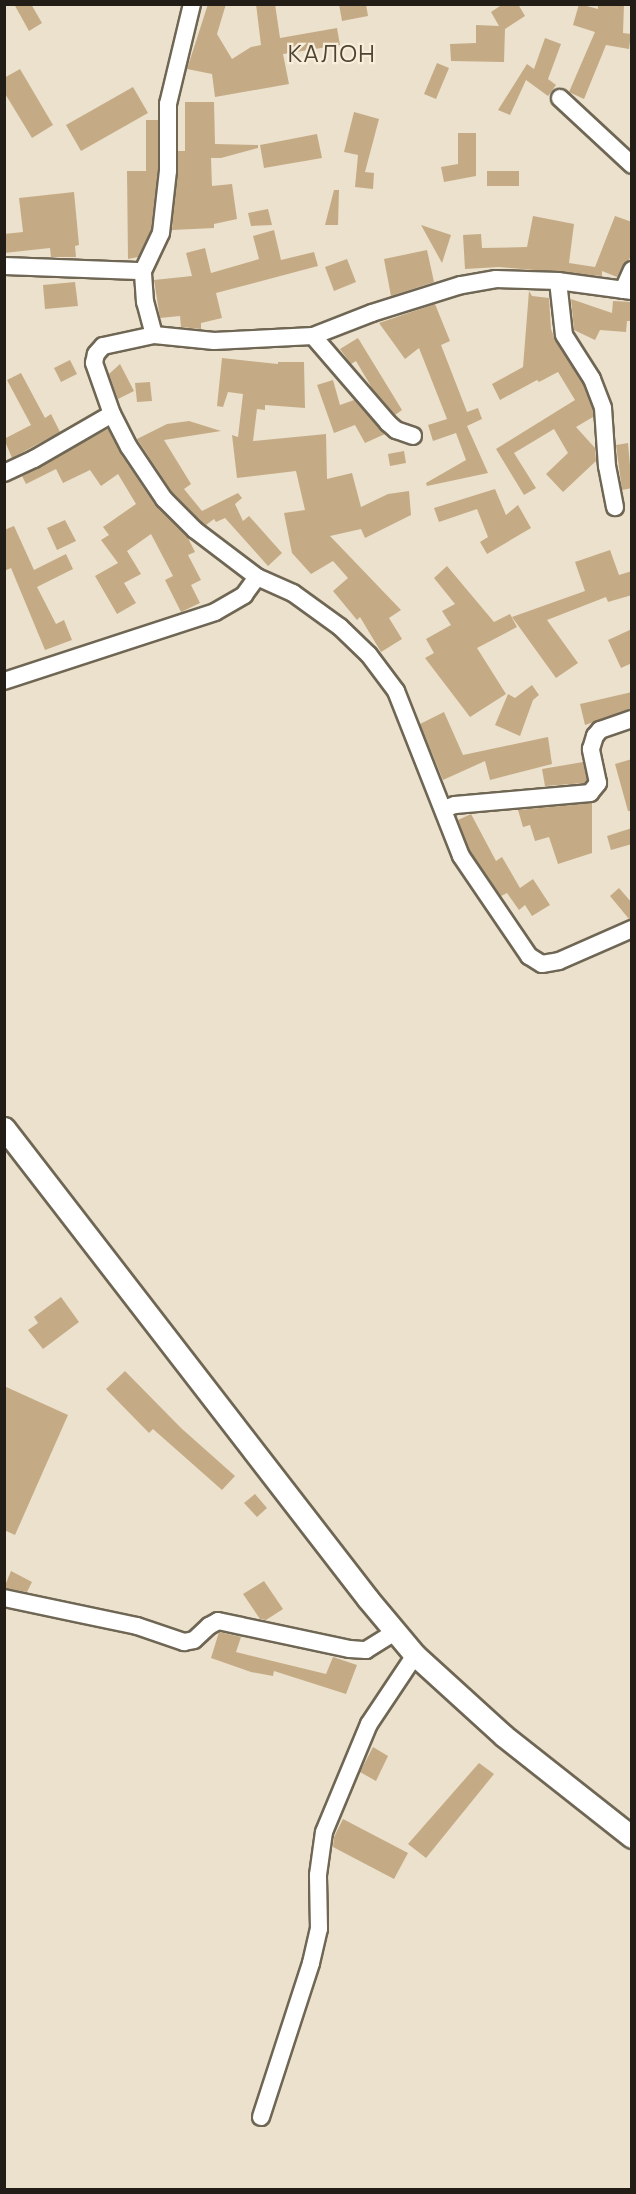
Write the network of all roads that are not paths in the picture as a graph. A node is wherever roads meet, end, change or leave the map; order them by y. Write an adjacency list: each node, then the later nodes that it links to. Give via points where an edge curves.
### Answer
1 (192, 4): 6 (street, via 168,104 168,171 161,233)
2 (560, 98): 3 (street)
3 (632, 165)
4 (4, 266): 6 (street)
5 (632, 270): 8 (street)
6 (143, 271): 9 (street, via 145,302)
7 (558, 281): 8 (street); 10 (street, via 496,279 461,285); 14 (street, via 564,335 592,379 603,408 607,466)
8 (627, 290)
9 (154, 335): 10 (street, via 214,341); 11 (street, via 103,346 96,354 94,363)
10 (313, 336): 12 (street, via 388,423)
11 (112, 414): 13 (street); 15 (street, via 164,499 195,530)
12 (412, 436)
13 (4, 473)
14 (615, 507)
15 (257, 577): 16 (street, via 244,595 214,612); 18 (street, via 293,593 340,627 369,656 396,691)
16 (4, 681)
17 (632, 719): 18 (street, via 600,730 594,736 591,749 598,783 590,792)
18 (443, 809): 19 (street, via 461,856 535,961 559,961)
19 (632, 929)
20 (4, 1128): 22 (main road)
21 (4, 1598): 22 (street, via 137,1626 184,1642 194,1640 218,1621 366,1650)
22 (396, 1632): 23 (main road)
23 (415, 1655): 24 (main road, via 504,1736); 25 (street, via 369,1724 324,1833 318,1875 319,1929)
24 (632, 1837)
25 (261, 2117)

